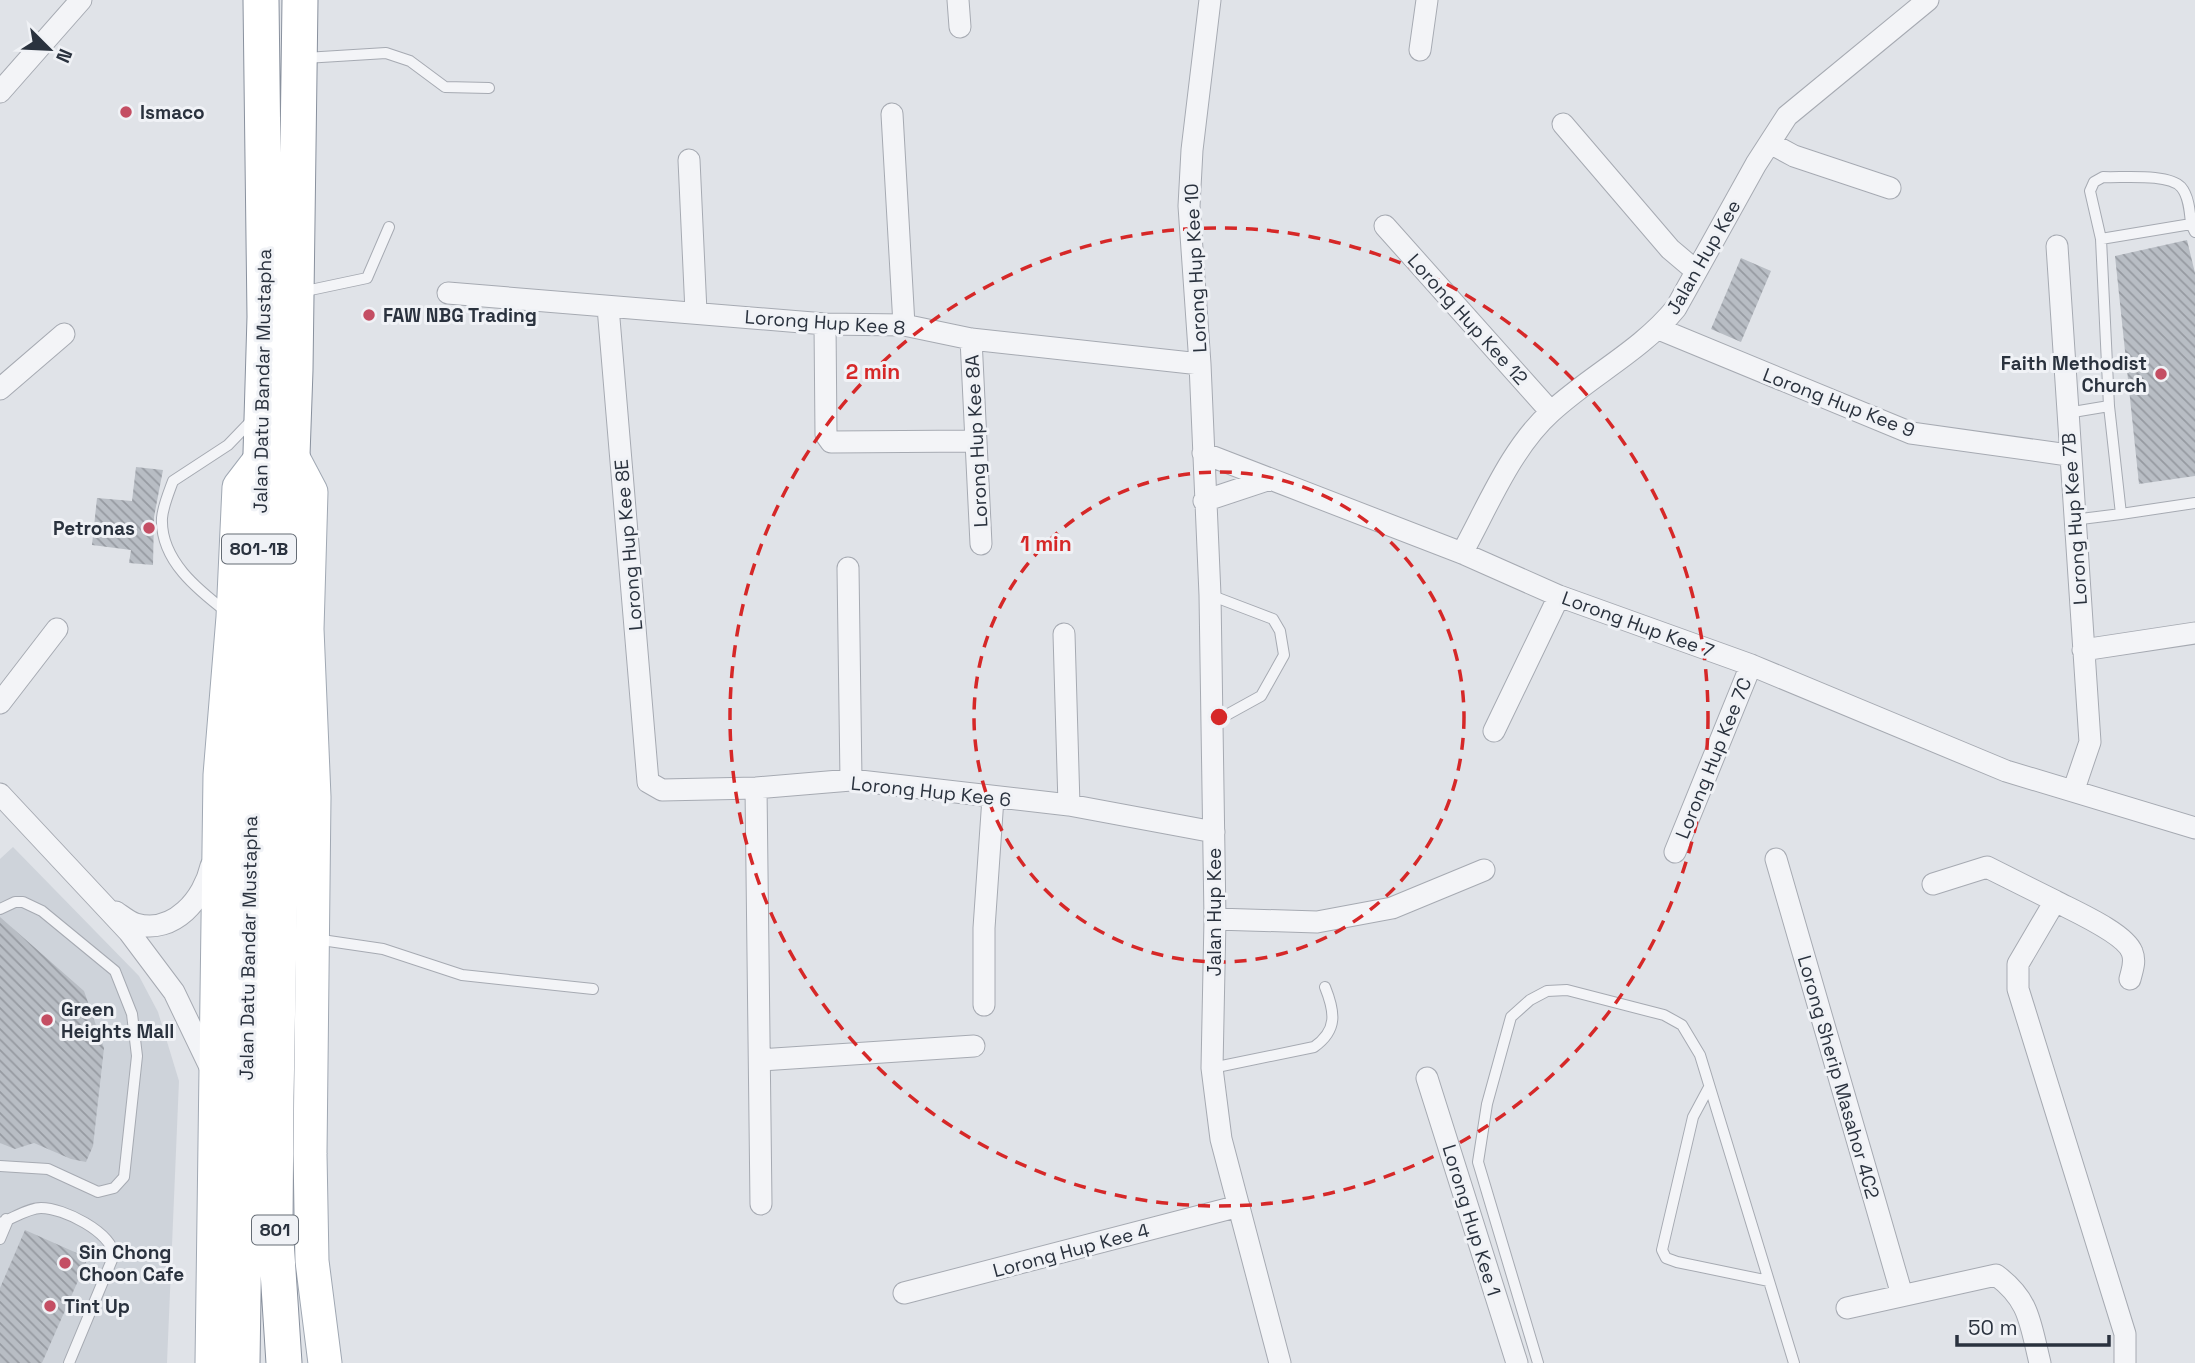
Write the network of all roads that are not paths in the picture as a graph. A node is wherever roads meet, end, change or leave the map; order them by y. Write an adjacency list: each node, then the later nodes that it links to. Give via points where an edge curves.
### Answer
1 (81, 0): 12 (street)
2 (261, 0): 36 (highway, Jalan Datu Bandar Mustapha)
3 (300, 0): 10 (highway, Jalan Datu Bandar Mustapha)
4 (958, 0): 8 (street)
5 (1210, 0): 33 (street, Lorong Hup Kee 10, via 1189,206)
6 (1427, 0): 9 (street)
7 (1928, 0): 15 (street, Jalan Hup Kee, via 1787,116)
8 (960, 27)
9 (1420, 50)
10 (299, 58): 11 (lane, via 386,53 410,61 445,87); 24 (highway, Jalan Datu Bandar Mustapha)
11 (489, 88)
12 (0, 92)
13 (892, 114): 29 (street)
14 (1563, 124): 23 (street, via 1670,249)
15 (1770, 143): 17 (street, via 1794,156); 23 (street, Jalan Hup Kee)
16 (689, 160): 27 (street)
17 (1890, 188)
18 (1385, 226): 37 (street, Lorong Hup Kee 12)
19 (389, 227): 24 (lane, via 367,278)
20 (2193, 228): 21 (lane); 21 (lane, via 2181,187 2166,179 2103,177 2094,182 2091,191)
21 (2101, 239): 35 (lane)
22 (2057, 246): 38 (street, Lorong Hup Kee 7B)
23 (1696, 271): 30 (street, Jalan Hup Kee)
24 (297, 293): 42 (highway, Jalan Datu Bandar Mustapha)
25 (448, 293): 26 (street, Lorong Hup Kee 8)
26 (608, 307): 27 (street, Lorong Hup Kee 8); 63 (street, Lorong Hup Kee 8E)
27 (696, 312): 28 (street, Lorong Hup Kee 8)
28 (825, 324): 29 (street, Lorong Hup Kee 8); 39 (street, via 826,435 831,442)
29 (904, 325): 32 (street, Lorong Hup Kee 8)
30 (1659, 329): 37 (street, Jalan Hup Kee); 41 (street, Lorong Hup Kee 9, via 1911,433)
31 (64, 334): 34 (street)
32 (971, 338): 33 (street, Lorong Hup Kee 8); 39 (street, Lorong Hup Kee 8A)
33 (1200, 364): 40 (street, Lorong Hup Kee 10)
34 (4, 375)
35 (2109, 406): 38 (lane); 46 (lane)
36 (262, 410): 42 (highway, Jalan Datu Bandar Mustapha); 53 (lane, via 228,445 173,481 162,518 169,554 192,583)
37 (1551, 412): 49 (street, Jalan Hup Kee, via 1523,443)
38 (2066, 414): 41 (street, Lorong Hup Kee 7B)
39 (976, 441): 48 (street, Lorong Hup Kee 8A)
40 (1203, 453): 43 (street, Lorong Hup Kee 7); 44 (street, Jalan Hup Kee)
41 (2068, 455): 47 (street, Lorong Hup Kee 7B)
42 (277, 456): 53 (main road, via 239,487); 80 (main road, via 311,492 307,629 314,784); 90 (highway, Jalan Datu Bandar Mustapha)
43 (1270, 479): 44 (street); 49 (street, Lorong Hup Kee 7)
44 (1205, 501): 51 (street, Jalan Hup Kee)
45 (2195, 503): 46 (lane)
46 (2121, 514): 47 (lane)
47 (2073, 520): 57 (street, Lorong Hup Kee 7B)
48 (981, 544)
49 (1462, 553): 52 (street, Lorong Hup Kee 7)
50 (848, 568): 62 (street)
51 (1210, 595): 60 (street, Jalan Hup Kee); 60 (lane, via 1273,619 1284,655 1261,696)
52 (1559, 596): 58 (street, Lorong Hup Kee 7); 61 (street)
53 (233, 617): 70 (main road)
54 (57, 629): 59 (street)
55 (2195, 633): 57 (street)
56 (1063, 634): 67 (street)
57 (2083, 650): 65 (street, Lorong Hup Kee 7B, via 2090,742)
58 (1751, 665): 65 (street, Lorong Hup Kee 7, via 2007,771); 72 (street, Lorong Hup Kee 7C)
59 (0, 702)
60 (1212, 723): 71 (street, Jalan Hup Kee)
61 (1494, 731)
62 (851, 780): 64 (street, Lorong Hup Kee 6); 66 (street, Lorong Hup Kee 6)
63 (648, 782): 64 (street, Lorong Hup Kee 6, via 662,790)
64 (756, 788): 86 (street)
65 (2074, 789): 69 (street, Lorong Hup Kee 7)
66 (993, 798): 67 (street, Lorong Hup Kee 6); 84 (street)
67 (1069, 805): 71 (street, Lorong Hup Kee 6)
68 (4, 806): 77 (street)
69 (2195, 828)
70 (219, 829): 77 (street, via 208,878 187,911 172,920 136,924); 90 (main road)
71 (1214, 832): 79 (street, Jalan Hup Kee)
72 (1675, 852)
73 (1776, 859): 98 (street, Lorong Sherip Masahor 4C2)
74 (1484, 870): 79 (street, via 1392,908 1317,922)
75 (1933, 884): 76 (street, via 1987,867)
76 (2054, 901): 81 (street, via 2120,938 2132,950); 110 (street, via 2018,964 2018,989 2125,1334)
77 (109, 908): 90 (street)
78 (0, 909): 91 (lane, via 23,902 42,911 115,971 132,1014 137,1056 124,1177 114,1188 98,1192 48,1169)
79 (1215, 919): 87 (street, Jalan Hup Kee)
80 (312, 939): 83 (lane, via 383,949 462,975); 104 (main road, via 312,1261)
81 (2130, 979)
82 (1325, 987): 87 (lane, via 1334,1008 1333,1027 1324,1040 1314,1047)
83 (593, 989)
84 (984, 1005)
85 (974, 1046): 86 (street)
86 (760, 1060): 92 (street)
87 (1212, 1068): 93 (street, Jalan Hup Kee, via 1221,1139)
88 (1427, 1077): 106 (street, Lorong Hup Kee 1)
89 (1708, 1089): 96 (lane); 96 (lane, via 1693,1117 1662,1250 1666,1258 1677,1262); 107 (lane, via 1691,1038 1682,1025 1664,1015 1567,990 1547,991 1511,1017 1487,1104 1478,1163)
90 (246, 1092): 101 (main road); 102 (highway, 801); 103 (highway, 801, via 275,1225)
91 (0, 1166)
92 (761, 1204)
93 (1238, 1206): 97 (street, Lorong Hup Kee 4); 105 (street, Jalan Hup Kee)
94 (3, 1220): 95 (lane); 100 (lane, via 35,1209 53,1210 101,1231 113,1248)
95 (0, 1239)
96 (1769, 1281): 108 (lane)
97 (904, 1293)
98 (1902, 1295): 99 (street); 109 (street, via 1996,1275 2017,1290)
99 (1847, 1308)
100 (69, 1363)
101 (212, 1363)
102 (242, 1363)
103 (284, 1363)
104 (325, 1363)
105 (1280, 1363)
106 (1517, 1363)
107 (1538, 1363)
108 (1794, 1363)
109 (2040, 1363)
110 (2125, 1363)

